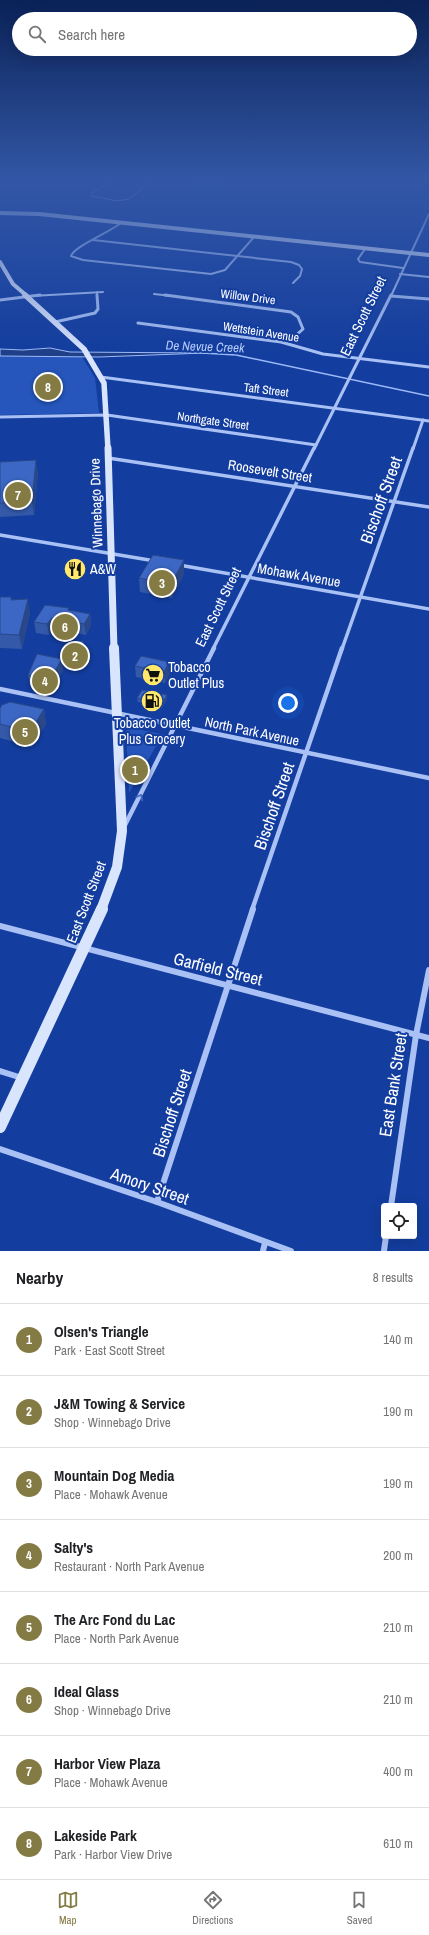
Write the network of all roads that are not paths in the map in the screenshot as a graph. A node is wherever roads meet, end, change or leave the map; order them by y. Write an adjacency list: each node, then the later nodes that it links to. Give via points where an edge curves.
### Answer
1 (98, 237): 5 (street)
2 (254, 237): 9 (street)
3 (258, 237): 6 (main road)
4 (418, 237): 7 (street, East Scott Street)
5 (92, 240): 9 (street); 9 (street, via 82,244 72,252 72,256 83,260 207,275 224,271)
6 (365, 249): 7 (main road); 11 (street, via 358,259 360,262)
7 (410, 254): 8 (main road); 11 (street, East Scott Street)
8 (429, 255)
9 (237, 256): 14 (street, via 299,265 302,268 301,273)
10 (0, 262): 19 (main road, Winnebago Drive, via 9,280)
11 (403, 268): 12 (street, East Scott Street)
12 (400, 274): 13 (street); 18 (street, East Scott Street)
13 (429, 277)
14 (293, 283)
15 (97, 292): 16 (street); 19 (street, via 48,294); 22 (street, via 98,309 95,313)
16 (104, 292)
17 (154, 294): 24 (street, Willow Drive, via 291,312 298,316 303,329 292,339)
18 (391, 296): 20 (street); 25 (street, East Scott Street)
19 (27, 298): 21 (street); 22 (main road, Winnebago Drive)
20 (429, 299)
21 (0, 300)
22 (55, 322): 27 (main road, Winnebago Drive, via 84,349)
23 (138, 323): 24 (street, Wettstein Avenue)
24 (281, 342): 25 (street, Wettstein Avenue, via 320,353)
25 (359, 358): 26 (street, Wettstein Avenue); 28 (street, East Scott Street)
26 (429, 367)
27 (101, 377): 28 (street, Taft Street); 29 (main road, Winnebago Drive, via 104,383)
28 (334, 408): 31 (street, Taft Street); 32 (street, East Scott Street)
29 (107, 415): 30 (street, Northgate Street); 32 (street, Northgate Street); 33 (main road, Winnebago Drive)
30 (0, 417)
31 (426, 420): 35 (street, Bischoff Street)
32 (316, 445): 34 (street, East Scott Street)
33 (108, 458): 34 (street, Roosevelt Street); 38 (main road, Winnebago Drive)
34 (295, 486): 35 (street, Roosevelt Street); 41 (street, East Scott Street)
35 (395, 501): 36 (street, Roosevelt Street); 42 (street, Bischoff Street)
36 (429, 507)
37 (0, 535): 38 (street)
38 (111, 553): 39 (street); 45 (main road, Winnebago Drive)
39 (163, 562)
40 (170, 564): 41 (street, Mohawk Avenue)
41 (249, 578): 42 (street, Mohawk Avenue); 46 (street, East Scott Street)
42 (360, 597): 43 (street, Mohawk Avenue); 47 (street, Bischoff Street)
43 (429, 609)
44 (0, 689): 45 (street, North Park Avenue)
45 (116, 713): 46 (street, North Park Avenue); 49 (main road, Winnebago Drive)
46 (176, 726): 47 (street, North Park Avenue); 49 (street, East Scott Street, one-way to 46)
47 (306, 753): 48 (street, North Park Avenue); 53 (street, Bischoff Street)
48 (429, 778)
49 (122, 831): 51 (main road, East Scott Street, via 117,867)
50 (0, 926): 51 (street, Garfield Street)
51 (84, 949): 53 (street, Garfield Street); 57 (main road, East Scott Street)
52 (429, 970): 54 (street, East Bank Street)
53 (226, 986): 54 (street, Garfield Street); 60 (street, Bischoff Street)
54 (416, 1035): 55 (street, Garfield Street); 61 (street, East Bank Street)
55 (429, 1038)
56 (0, 1071): 57 (street)
57 (22, 1078): 58 (main road, East Scott Street)
58 (0, 1127)
59 (0, 1148): 60 (street, Amory Street)
60 (157, 1202): 63 (street, Amory Street)
61 (391, 1203)
62 (386, 1239): 66 (street)
63 (265, 1243): 64 (street); 65 (street, Amory Street)
64 (263, 1251)
65 (291, 1251)
66 (384, 1251)

